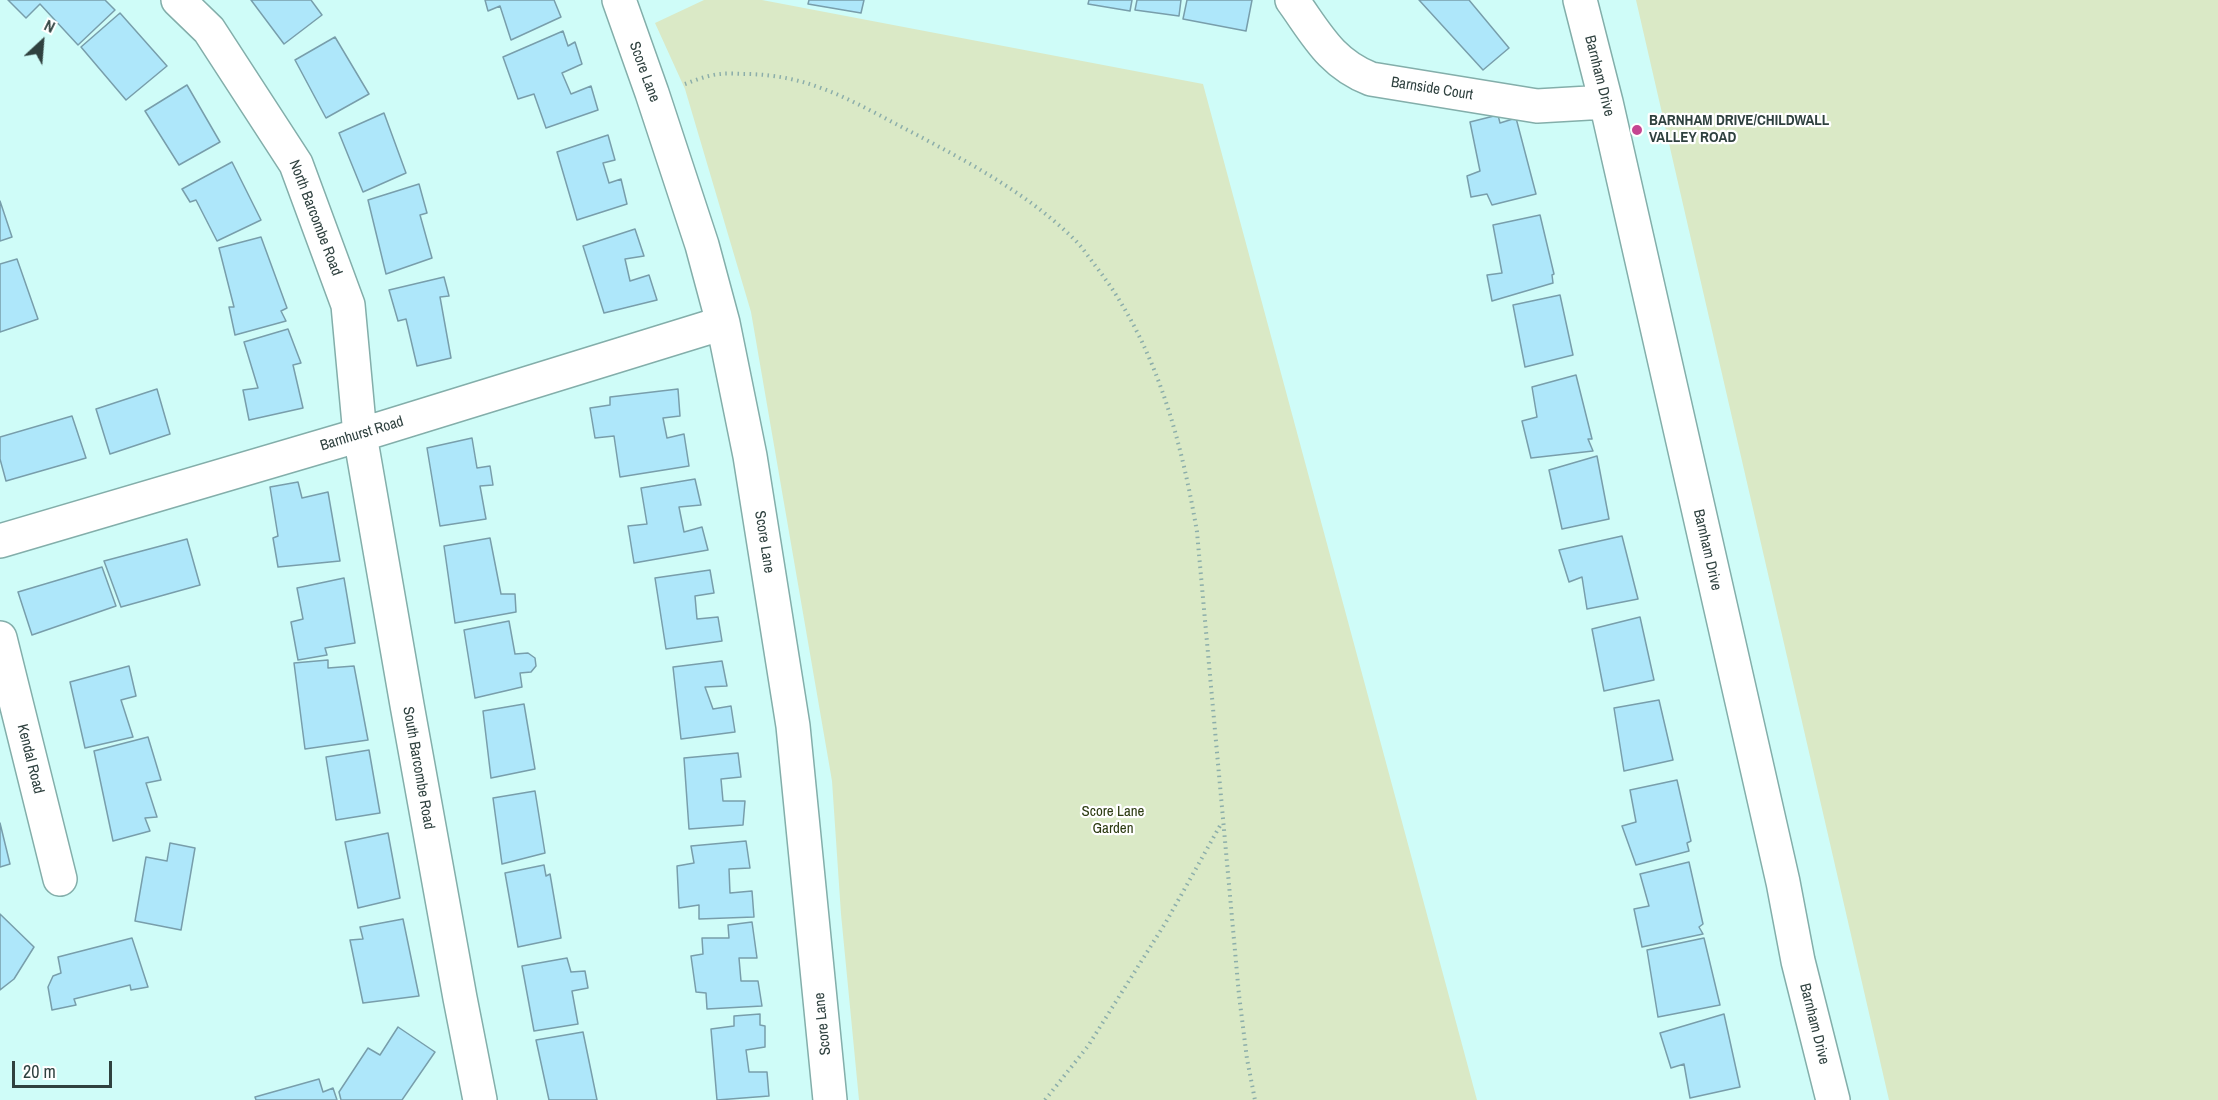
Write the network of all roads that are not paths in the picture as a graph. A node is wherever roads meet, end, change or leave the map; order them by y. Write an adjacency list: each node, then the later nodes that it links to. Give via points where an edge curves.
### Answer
1 (178, 0): 7 (street, North Barcombe Road, via 209,30 296,164 348,305)
2 (619, 0): 6 (street, Score Lane, via 702,245)
3 (1292, 0): 5 (street, Barnside Court, via 1336,60 1371,79 1538,106)
4 (1580, 0): 5 (street, Barnham Drive)
5 (1606, 102): 13 (street, Barnham Drive, via 1798,961)
6 (723, 323): 7 (street, Barnhurst Road); 12 (street, Score Lane, via 750,456 793,726)
7 (360, 435): 8 (street, Barnhurst Road); 11 (street, South Barcombe Road)
8 (0, 541)
9 (0, 638): 10 (street, Kendal Road)
10 (60, 879)
11 (480, 1100)
12 (830, 1100)
13 (1833, 1100)

